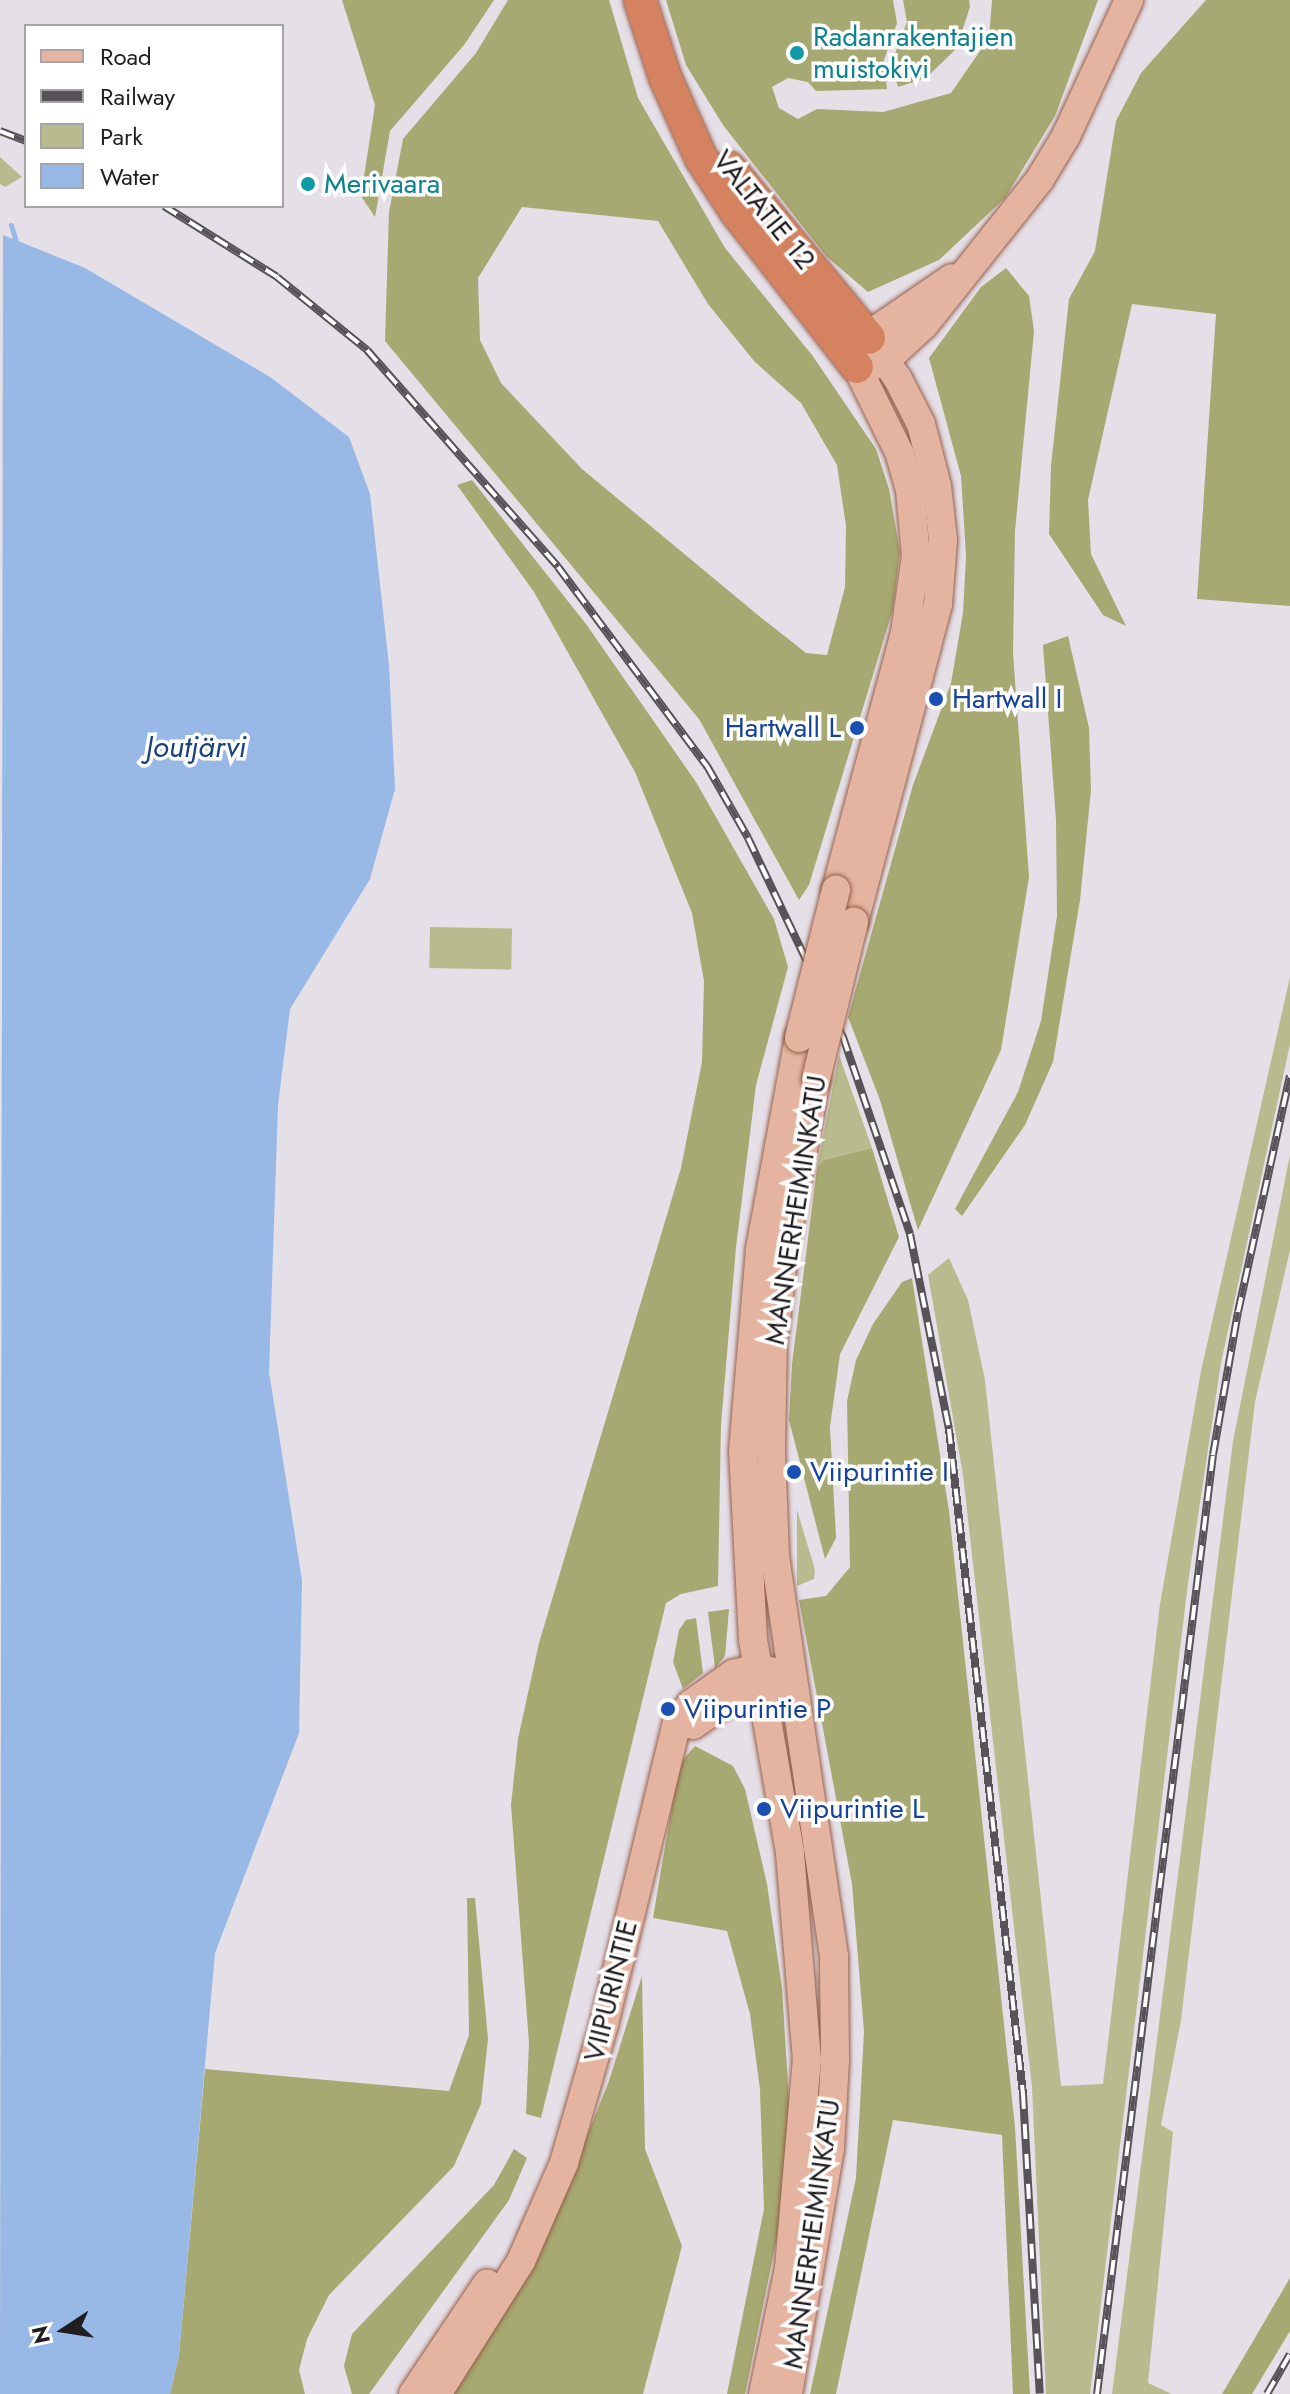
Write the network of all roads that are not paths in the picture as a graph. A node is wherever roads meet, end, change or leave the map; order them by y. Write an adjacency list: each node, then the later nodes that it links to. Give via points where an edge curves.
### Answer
1 (640, 0): 3 (highway, VALTATIE 12)
2 (1129, 0): 4 (main road, via 1066,136 1009,222 972,264)
3 (665, 77): 4 (highway, VALTATIE 12); 4 (highway, VALTATIE 12, via 708,169 821,320)
4 (870, 355): 5 (main road, MANNERHEIMINKATU, bridge, via 909,399 930,455 941,512 942,569 926,655 816,1079 773,1342 775,1555); 6 (main road, MANNERHEIMINKATU, bridge, via 910,490 916,556 905,633 799,1038 778,1138 749,1341 745,1565)
5 (792, 1676): 6 (main road, VIIPURINTIE); 11 (main road, MANNERHEIMINKATU, via 834,1956 835,2060 830,2149)
6 (760, 1681): 7 (main road, VIIPURINTIE, via 691,1726 664,1767 604,2024 564,2163); 10 (main road, MANNERHEIMINKATU, via 790,1852 807,2060 789,2268)
7 (544, 2211): 8 (main road, VIIPURINTIE, via 461,2316); 9 (main road, VIIPURINTIE, via 521,2261)
8 (413, 2394)
9 (437, 2394)
10 (763, 2394)
11 (788, 2394)

